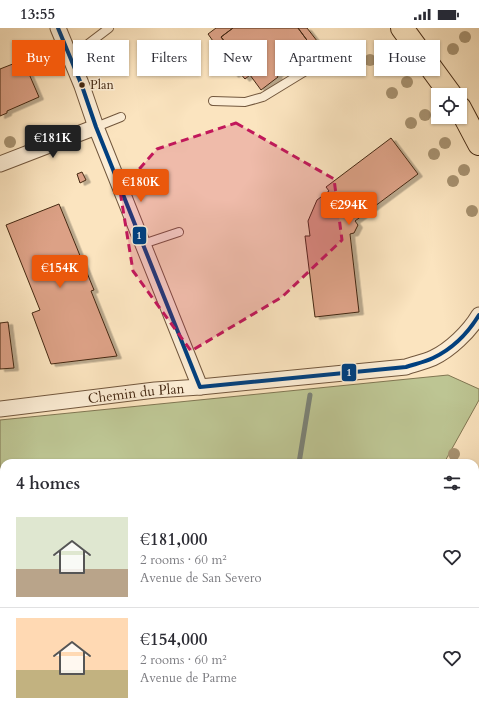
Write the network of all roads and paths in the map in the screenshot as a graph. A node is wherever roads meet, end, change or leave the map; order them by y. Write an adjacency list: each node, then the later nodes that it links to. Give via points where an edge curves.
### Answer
1 (58, 28): 4 (street)
2 (109, 28): 4 (lane)
3 (402, 28): 6 (main road)
4 (71, 57): 11 (street)
5 (298, 76): 7 (lane, via 263,97 245,102)
6 (446, 88)
7 (213, 101)
8 (467, 115): 12 (main road)
9 (121, 117): 11 (lane)
10 (467, 121): 13 (main road)
11 (96, 127): 14 (street); 16 (street)
12 (479, 128)
13 (479, 144)
14 (0, 164)
15 (179, 232): 16 (lane)
16 (143, 244): 18 (street)
17 (477, 320): 18 (street, Chemin du Plan, via 451,346 433,358 406,367)
18 (200, 387): 19 (street, Chemin du Plan, via 155,390)
19 (0, 410)

